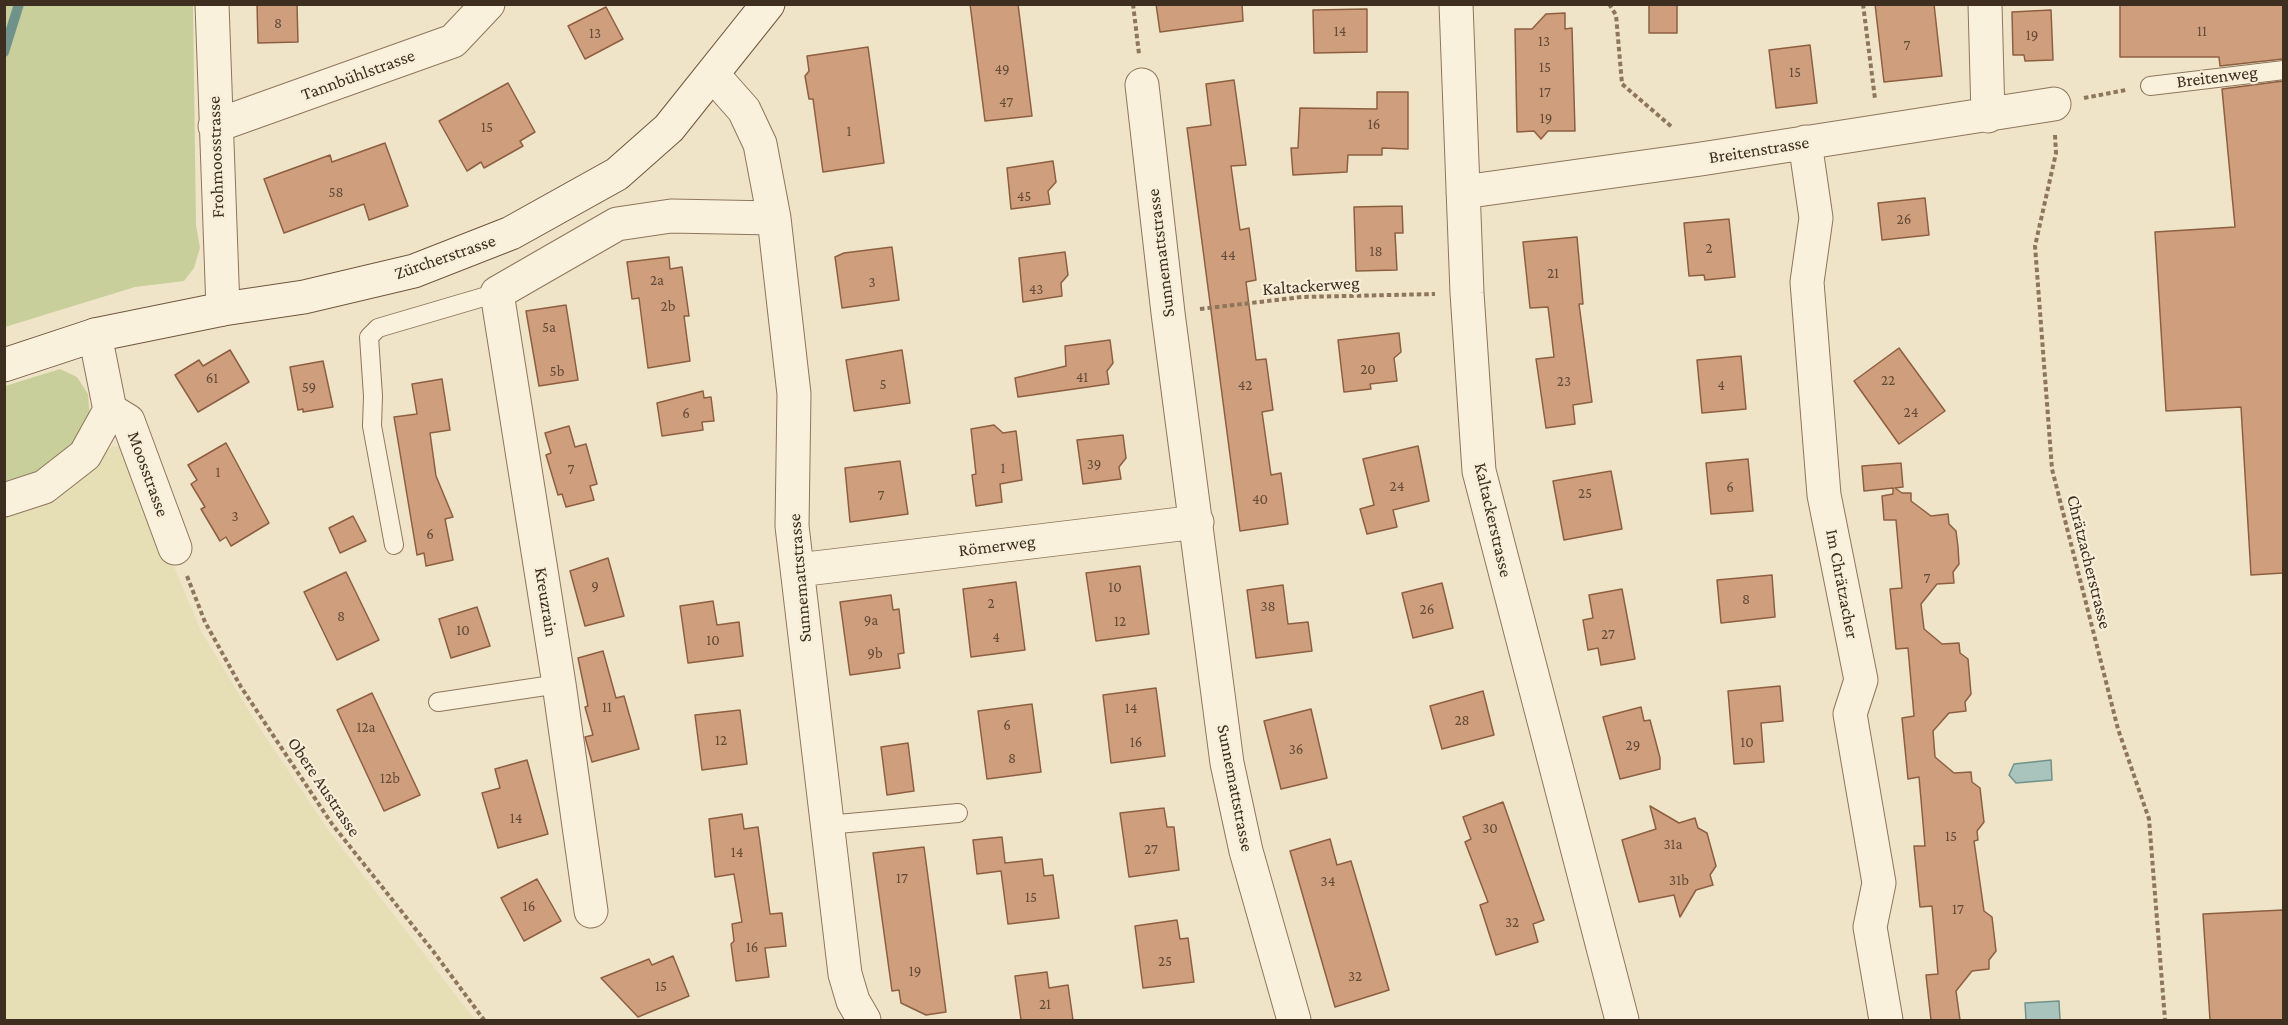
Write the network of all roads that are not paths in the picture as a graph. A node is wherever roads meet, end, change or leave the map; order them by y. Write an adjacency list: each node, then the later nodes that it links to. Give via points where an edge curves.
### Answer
1 (212, 4): 12 (street, Frohmoosstrasse)
2 (488, 4): 12 (street, Tannbühlstrasse, via 453,41)
3 (768, 4): 7 (street, Zürcherstrasse)
4 (1456, 4): 14 (street, Kaltackerstrasse)
5 (1985, 4): 11 (street)
6 (2283, 70): 9 (lane, Breitenweg)
7 (713, 75): 15 (street, Sunnemattstrasse, via 744,110 760,144); 17 (street, Zürcherstrasse, via 669,128 617,174 511,233 414,271 304,297)
8 (1142, 85): 22 (street, Sunnemattstrasse)
9 (2150, 86)
10 (2054, 104): 11 (street, Breitenstrasse)
11 (1988, 116): 13 (street, Breitenstrasse)
12 (215, 126): 17 (street, Frohmoosstrasse)
13 (1805, 142): 14 (street, Breitenstrasse); 34 (street, Im Chrätzacher, via 1816,218 1808,282 1824,495 1861,680 1850,714 1879,883 1870,927)
14 (1463, 192): 33 (street, Kaltackerstrasse, via 1479,471)
15 (774, 218): 16 (street, via 671,216 617,224); 25 (street, Sunnemattstrasse, via 794,394 792,526)
16 (497, 293): 23 (lane, via 378,327 369,337 372,426); 26 (street, Kreuzrain)
17 (223, 309): 18 (street, Zürcherstrasse)
18 (96, 335): 19 (street, Zürcherstrasse); 20 (street)
19 (4, 364)
20 (110, 410): 21 (street, Moosstrasse, via 86,454 44,487); 24 (street, Moosstrasse, via 128,421)
21 (4, 500)
22 (1197, 522): 25 (street, Römerweg); 32 (street, Sunnemattstrasse, via 1227,763 1246,851)
23 (394, 545)
24 (175, 548)
25 (798, 570): 29 (street, Sunnemattstrasse)
26 (559, 684): 27 (lane); 30 (street, Kreuzrain)
27 (438, 702)
28 (958, 813): 29 (lane)
29 (828, 825): 31 (street, Sunnemattstrasse, via 845,974)
30 (591, 911)
31 (864, 1020)
32 (1294, 1020)
33 (1622, 1020)
34 (1886, 1020)

